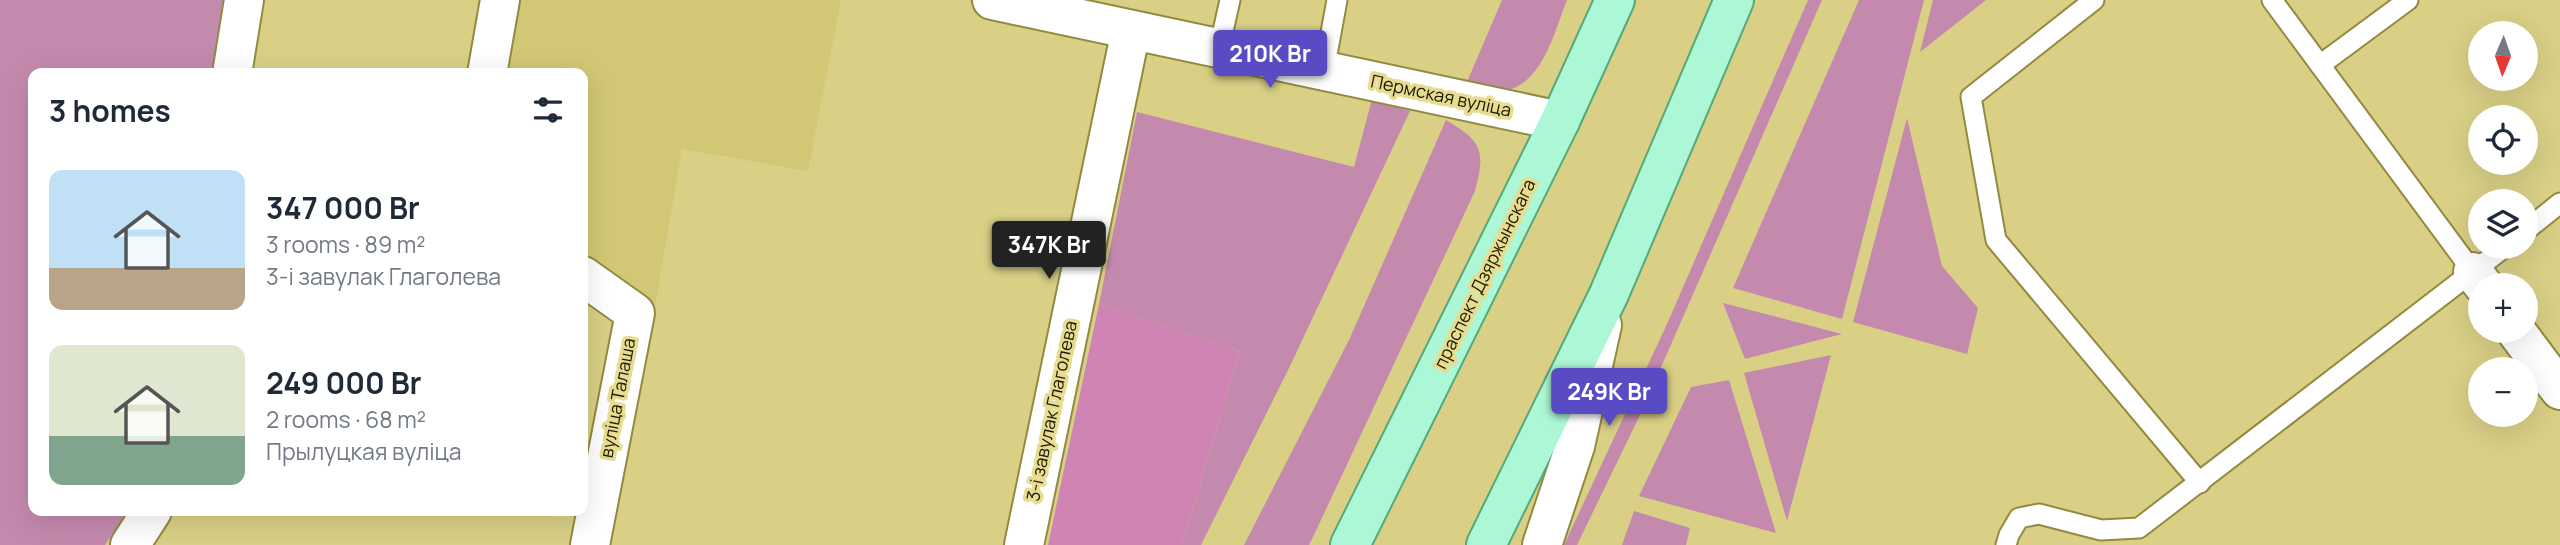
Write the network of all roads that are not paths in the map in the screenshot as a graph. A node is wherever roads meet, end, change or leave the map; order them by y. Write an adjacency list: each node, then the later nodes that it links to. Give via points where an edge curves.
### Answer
1 (244, 0): 14 (street)
2 (500, 0): 15 (street)
3 (992, 0): 11 (street, Пермская вуліца)
4 (1230, 0): 12 (lane)
5 (1337, 0): 16 (lane)
6 (1615, 0): 17 (main road, праспект Дзяржынскага)
7 (1734, 0): 25 (main road)
8 (2094, 0): 28 (lane, via 1971,97 1996,240)
9 (2272, 0): 13 (lane)
10 (2408, 0): 13 (lane)
11 (1131, 30): 12 (street, Пермская вуліца); 32 (street, 3-і завулак Глаголева)
12 (1219, 49): 16 (street, Пермская вуліца)
13 (2320, 65): 21 (lane)
14 (233, 68)
15 (488, 68)
16 (1324, 71): 17 (street, Пермская вуліца)
17 (1560, 121): 33 (main road, праспект Дзяржынскага)
18 (2560, 203): 19 (lane)
19 (2538, 221)
20 (2495, 259): 22 (lane)
21 (2474, 273)
22 (2483, 273)
23 (588, 280): 31 (street, вуліца Талаша, via 635,313)
24 (2468, 286): 28 (lane)
25 (1609, 294): 34 (main road); 35 (street, via 1575,446)
26 (2525, 343): 27 (street)
27 (2560, 390)
28 (2200, 483): 36 (lane, via 2139,528 2101,530 2039,514 2019,518)
29 (149, 516): 30 (street)
30 (130, 545)
31 (590, 545)
32 (1024, 545)
33 (1350, 545)
34 (1486, 545)
35 (1542, 545)
36 (2006, 545)

